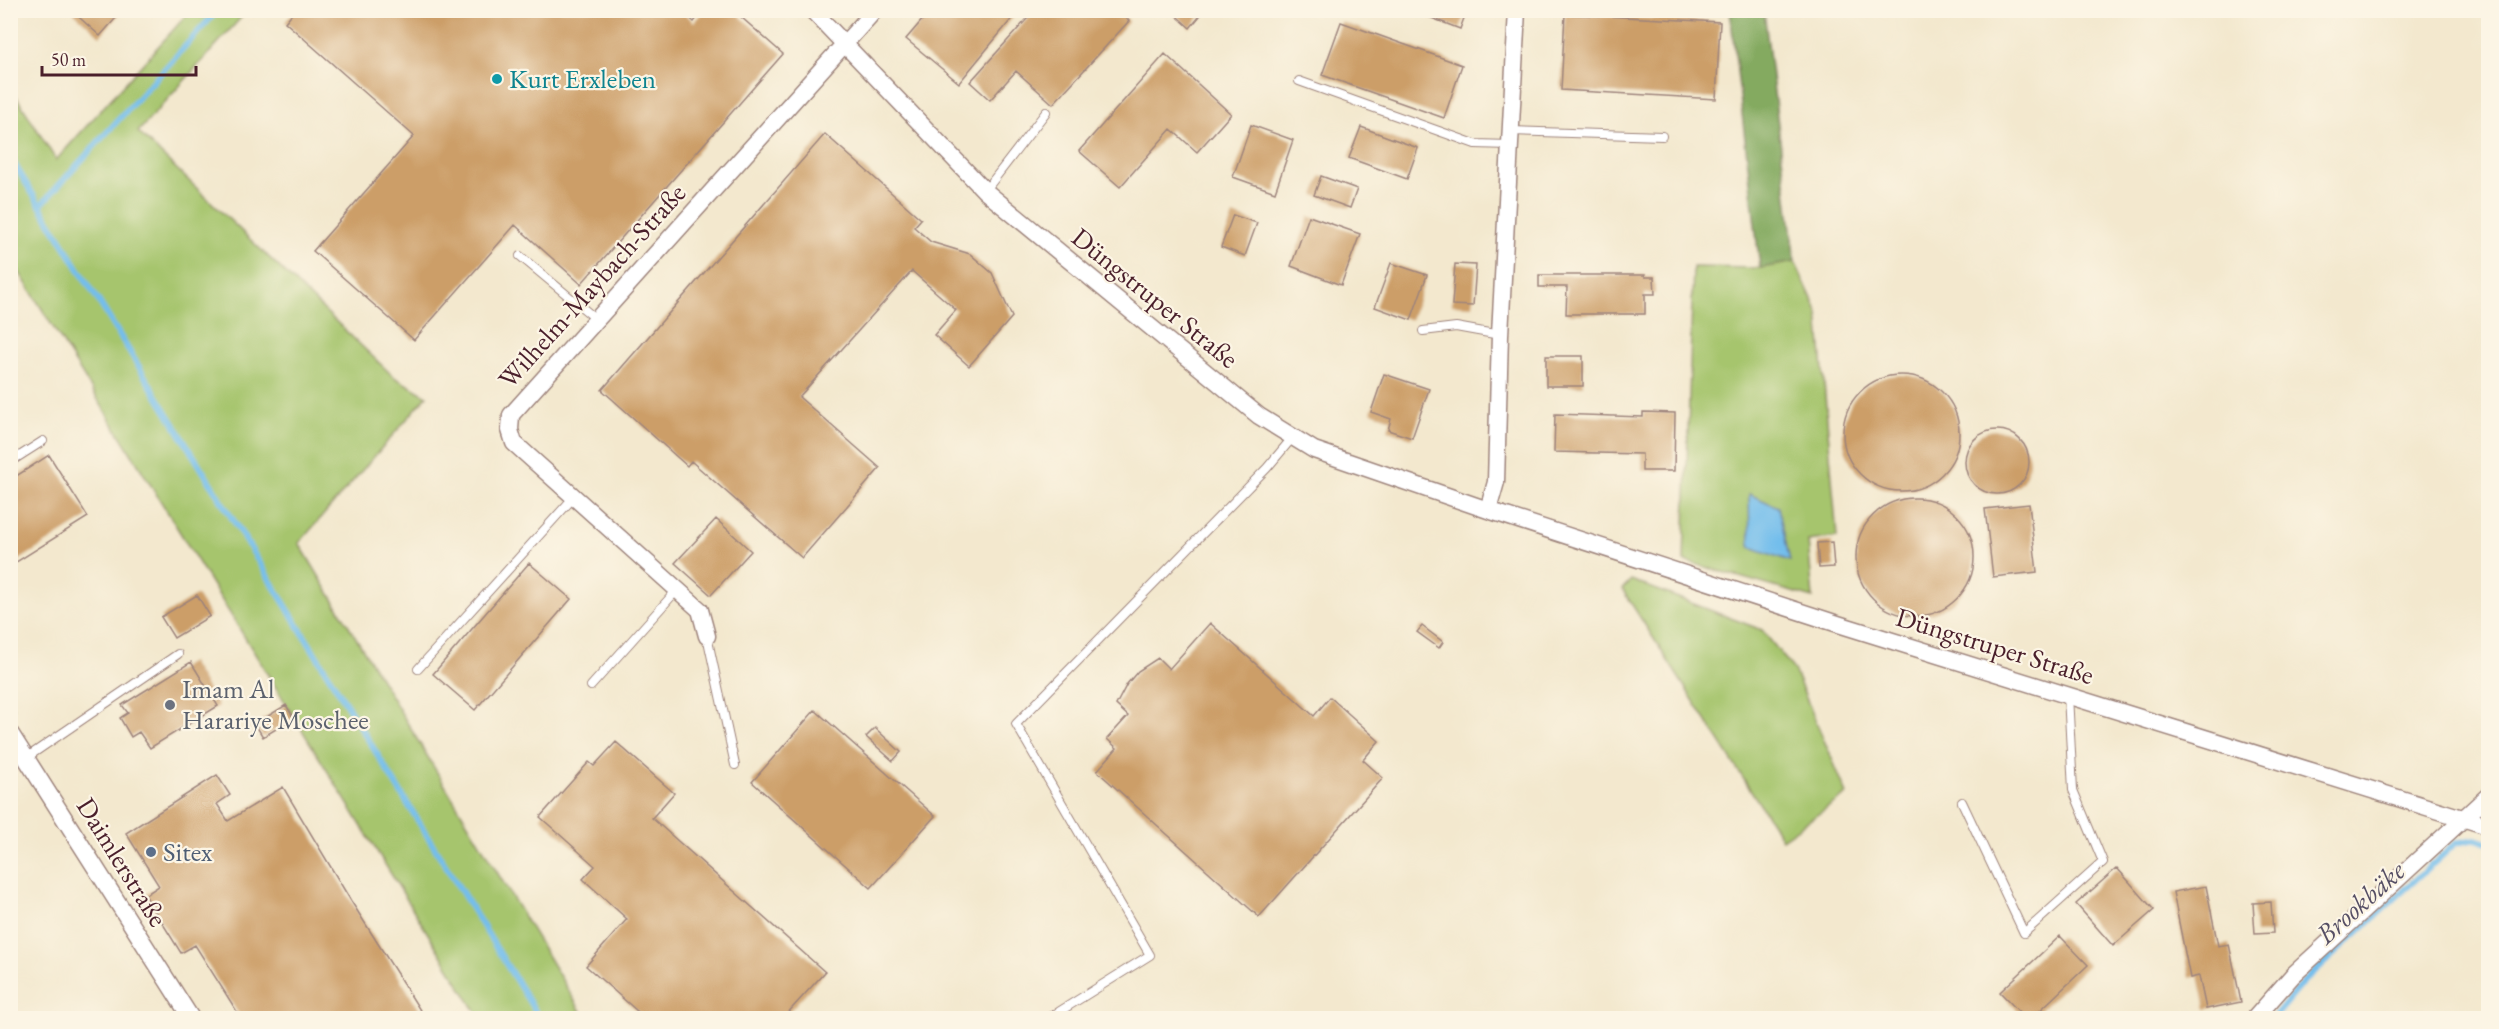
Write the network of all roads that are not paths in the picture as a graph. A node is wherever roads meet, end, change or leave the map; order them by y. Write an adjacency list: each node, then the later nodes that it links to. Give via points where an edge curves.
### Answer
1 (812, 10): 4 (street, Düngstruper Straße)
2 (875, 10): 4 (street)
3 (1517, 10): 8 (street)
4 (842, 44): 9 (street, Düngstruper Straße); 11 (street, Wilhelm-Maybach-Straße)
5 (1299, 81): 8 (lane, via 1475,144)
6 (1046, 112): 9 (lane)
7 (1662, 136): 8 (lane)
8 (1511, 138): 13 (street)
9 (985, 191): 14 (street, Düngstruper Straße, via 1250,409)
10 (520, 256): 11 (lane)
11 (596, 319): 17 (street, Wilhelm-Maybach-Straße, via 511,415 514,443)
12 (1423, 331): 13 (lane, via 1456,327)
13 (1500, 335): 18 (street, via 1496,482)
14 (1293, 437): 18 (street, Düngstruper Straße, via 1314,450); 33 (lane, via 1016,724 1150,955)
15 (43, 441): 16 (lane)
16 (10, 462)
17 (573, 498): 19 (street, Wilhelm-Maybach-Straße); 22 (lane)
18 (1488, 510): 24 (street, Düngstruper Straße)
19 (677, 590): 20 (street, Wilhelm-Maybach-Straße, via 700,610); 23 (lane)
20 (707, 636): 27 (lane)
21 (178, 654): 26 (lane)
22 (418, 669)
23 (591, 686)
24 (2068, 695): 29 (lane, via 2073,790 2103,862 2024,933); 30 (street, Düngstruper Straße)
25 (10, 733): 26 (street, Daimlerstraße)
26 (26, 758): 32 (street, Daimlerstraße)
27 (735, 765)
28 (2488, 796): 30 (street)
29 (1962, 802)
30 (2462, 819): 31 (street, Düngstruper Straße); 34 (street, via 2294,975)
31 (2488, 826)
32 (191, 1018)
33 (1049, 1018)
34 (2255, 1018)

